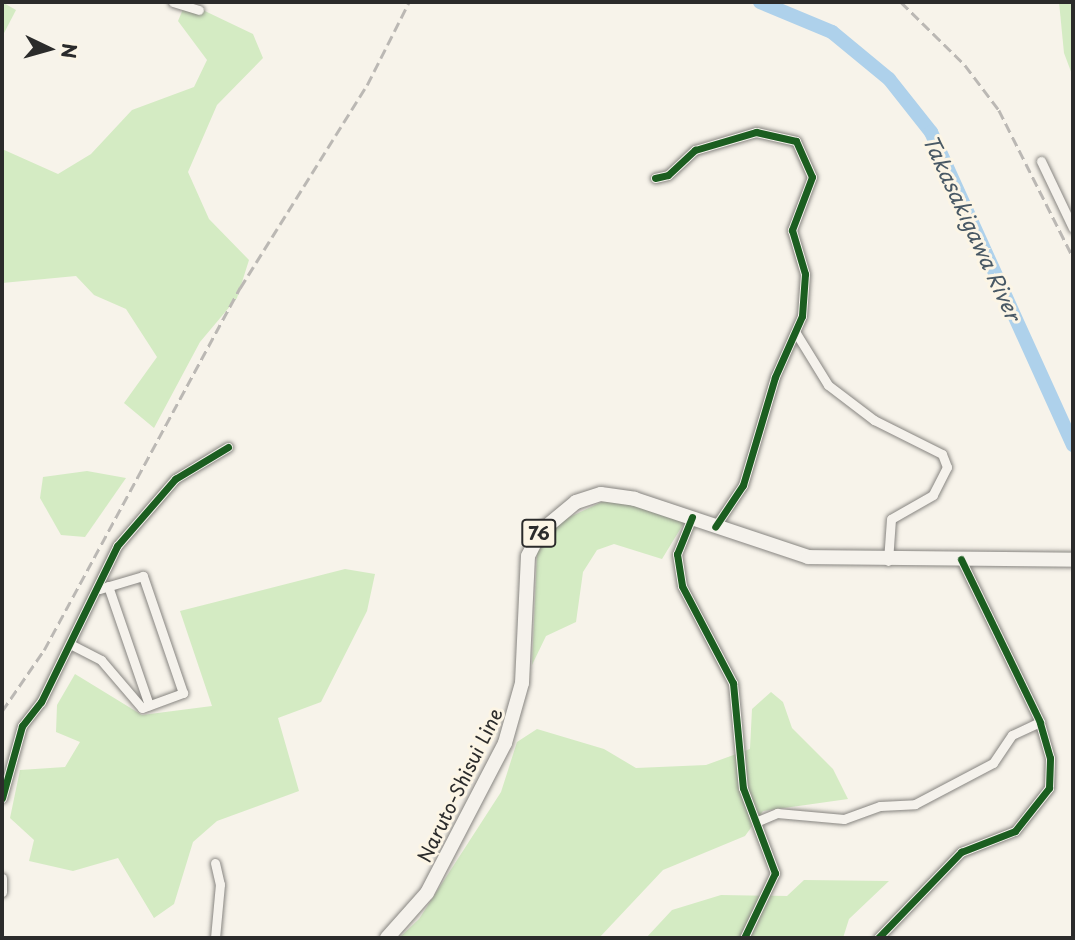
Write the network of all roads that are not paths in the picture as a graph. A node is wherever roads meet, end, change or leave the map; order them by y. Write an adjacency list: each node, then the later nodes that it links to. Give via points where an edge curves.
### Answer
1 (173, 2): 2 (street)
2 (199, 10)
3 (1041, 161): 5 (street)
4 (655, 178): 6 (street, via 668,175 695,150 740,135 777,134 804,148 812,177 792,230 807,289)
5 (1073, 228)
6 (796, 333): 9 (street, via 775,377 743,485); 12 (street, via 828,385 874,420 942,454 947,467 933,495 891,519)
7 (228, 447): 13 (street, via 175,479 117,546)
8 (692, 517): 9 (main road, Naruto-Shisui Line / 76); 18 (street, via 677,554 682,586 733,683 743,788); 23 (main road, Naruto-Shisui Line / 76, via 601,494 576,502 540,532 525,575 522,682 513,725 428,893)
9 (715, 527): 12 (main road, Naruto-Shisui Line / 76, via 808,557)
10 (961, 559): 11 (main road, 76); 12 (main road, Naruto-Shisui Line / 76); 16 (street)
11 (1073, 560)
12 (888, 561)
13 (103, 587): 14 (street); 15 (street); 15 (street, via 143,576 183,694)
14 (70, 644): 15 (street, via 101,660 142,708); 17 (street, via 22,726)
15 (149, 705)
16 (1040, 722): 18 (street, via 1012,735 993,763 915,804 880,806 844,819 776,813); 25 (street, via 1051,766 1042,803 1015,831 955,858)
17 (2, 798)
18 (758, 821): 24 (street, via 775,873)
19 (215, 863): 22 (street, via 220,884)
20 (2, 878): 21 (street)
21 (2, 892)
22 (215, 938)
23 (387, 938)
24 (744, 938)
25 (878, 938)

